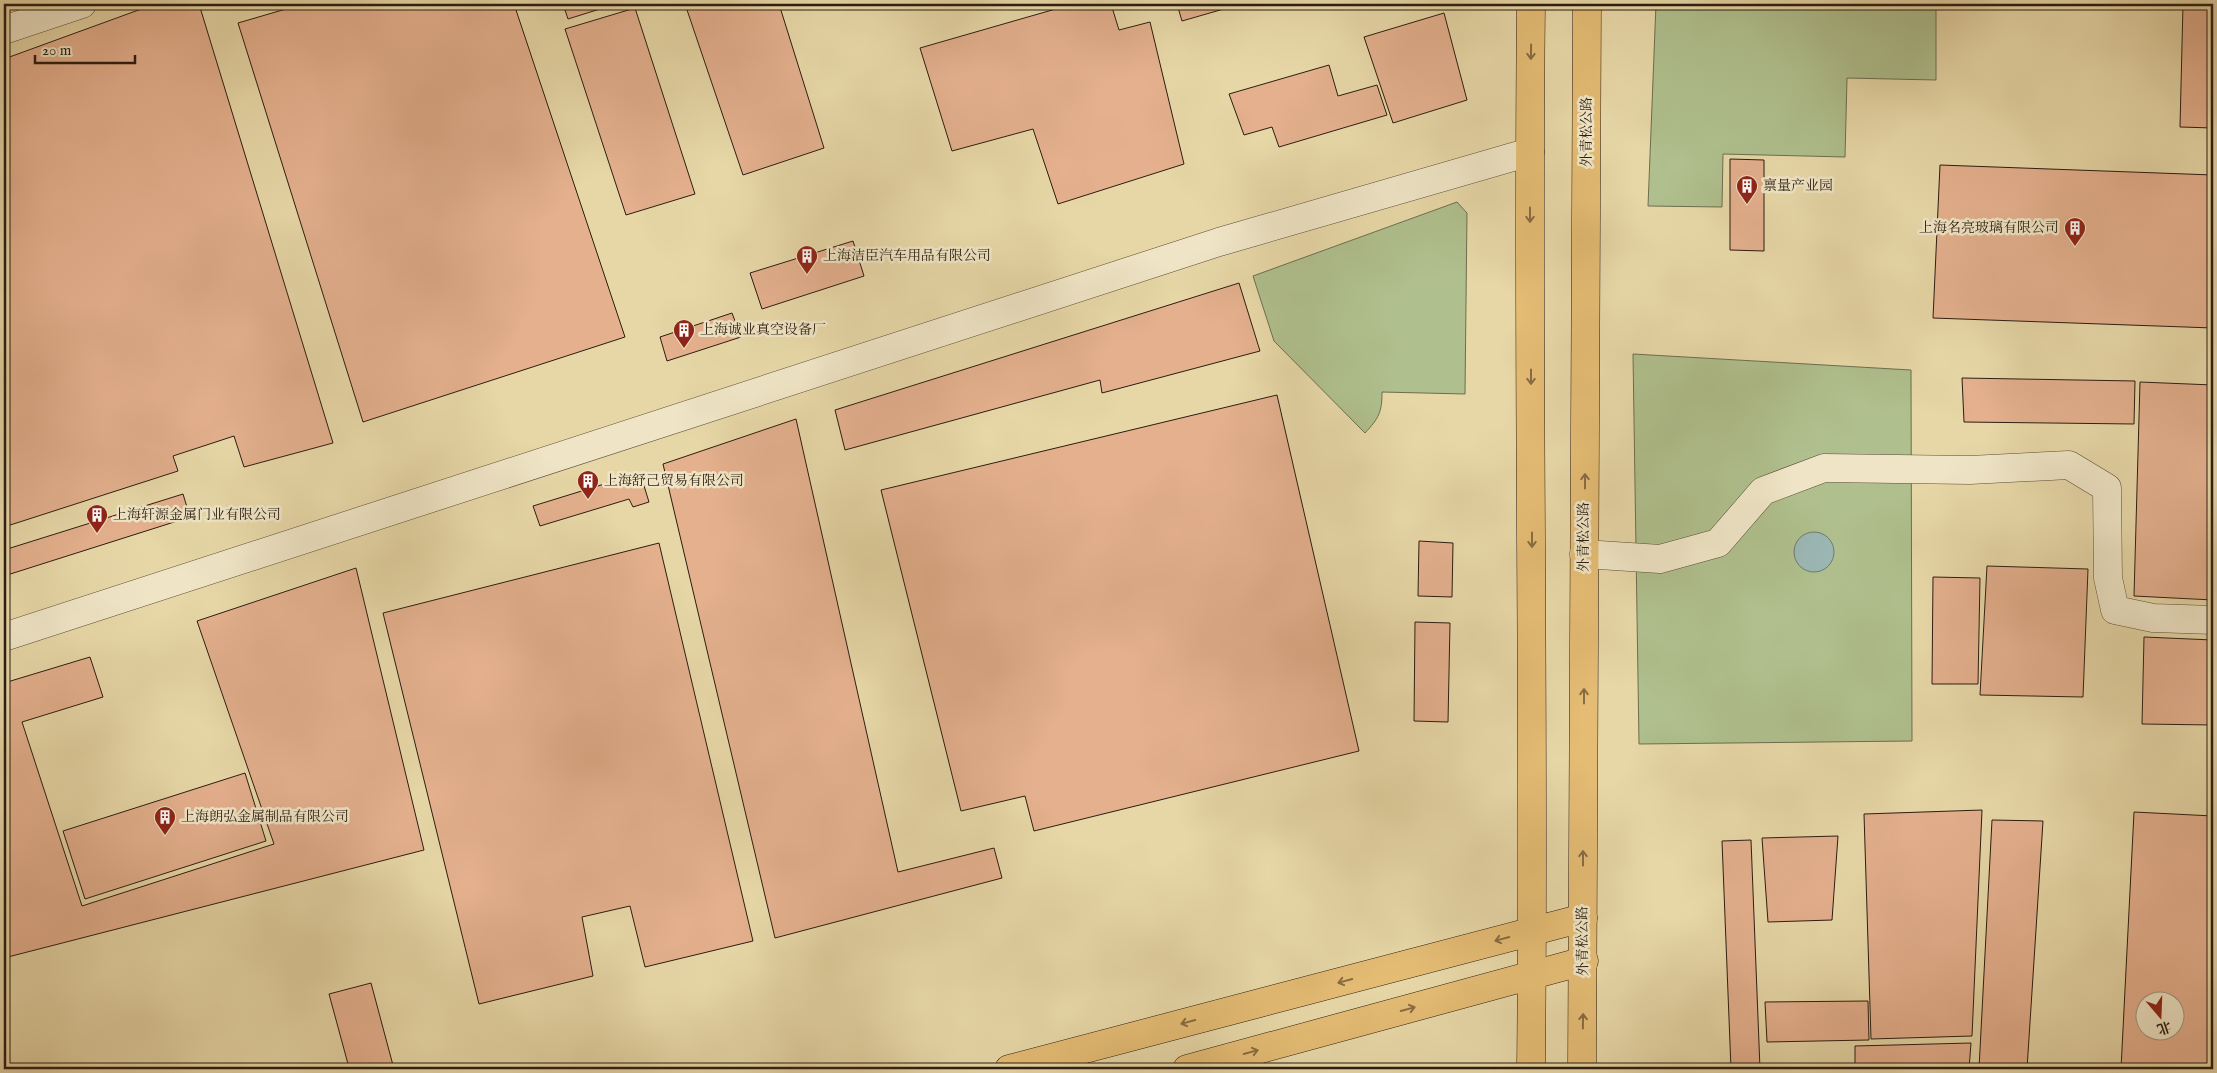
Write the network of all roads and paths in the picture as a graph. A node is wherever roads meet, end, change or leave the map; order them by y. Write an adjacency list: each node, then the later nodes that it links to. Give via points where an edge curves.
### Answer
1 (82, 4): 4 (street)
2 (1532, 4): 5 (main road, one-way to 5)
3 (1587, 4): 6 (main road, 外青松公路, one-way to 3)
4 (4, 30)
5 (1530, 152): 8 (street, via 1219,242); 10 (main road, one-way to 10)
6 (1584, 554): 7 (street, via 1660,559 1718,543 1763,491 1824,468 1970,470 2069,465 2107,488 2108,578 2115,610 2152,618); 9 (main road, 外青松公路, one-way to 6)
7 (2213, 620)
8 (4, 637)
9 (1583, 918): 10 (main road); 11 (main road, 外青松公路)
10 (1533, 931): 12 (main road); 13 (main road, one-way to 13)
11 (1584, 961): 12 (main road); 16 (main road, 外青松公路, one-way to 11)
12 (1532, 974): 14 (main road, one-way to 12); 15 (main road)
13 (1009, 1069)
14 (1187, 1069)
15 (1532, 1069)
16 (1582, 1069)

